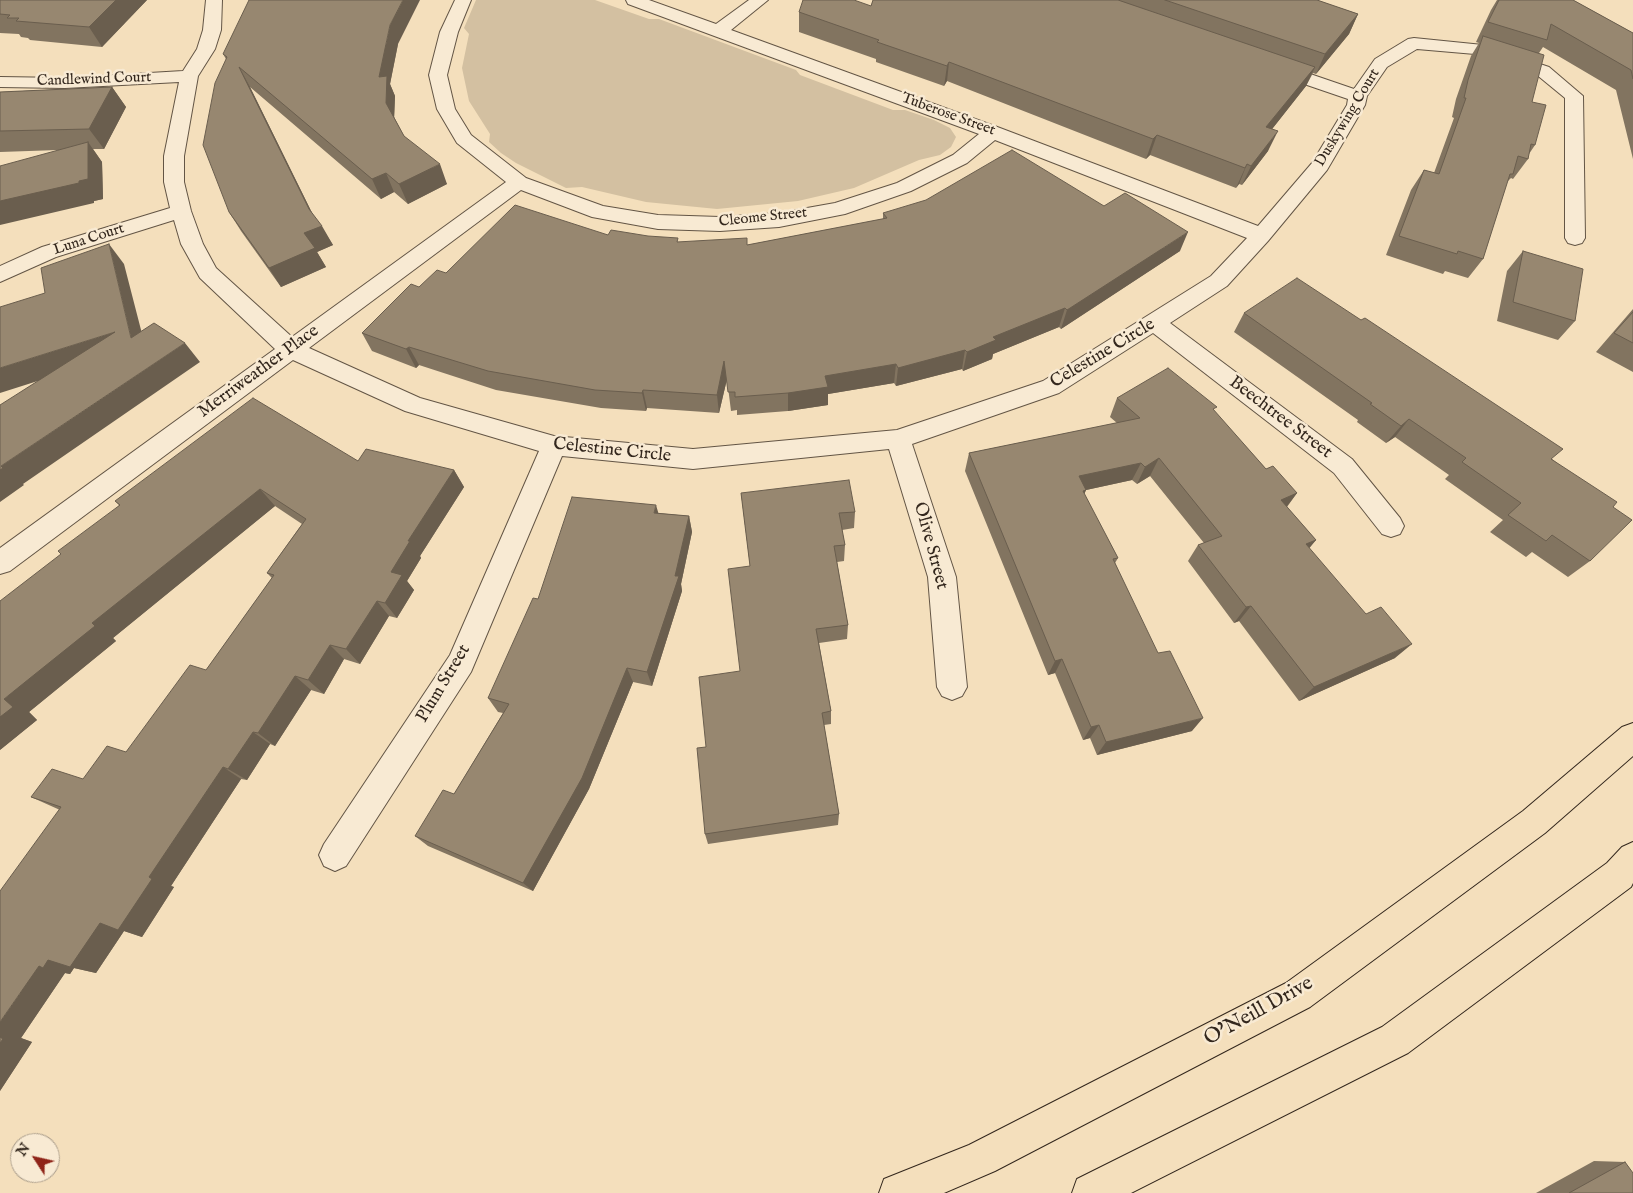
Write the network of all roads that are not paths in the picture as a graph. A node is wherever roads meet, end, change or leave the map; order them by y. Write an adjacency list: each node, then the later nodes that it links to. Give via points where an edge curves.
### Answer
1 (214, 0): 7 (street, Celestine Circle, via 212,30)
2 (463, 0): 11 (street, Cleome Street, via 449,32 438,75 446,109 464,140)
3 (634, 0): 5 (street, Tuberose Street)
4 (760, 0): 5 (street)
5 (719, 30): 10 (street, Tuberose Street)
6 (1256, 61): 9 (street)
7 (189, 76): 8 (street, Candlewind Court, via 65,83); 12 (street, Celestine Circle, via 174,156 174,182)
8 (0, 82)
9 (1358, 96): 13 (street, Duskywing Court, via 1320,166); 14 (street, Duskywing Court, via 1381,63 1414,43 1477,49 1543,71 1574,96)
10 (993, 132): 11 (street, Cleome Street, via 960,159 904,187 838,209 779,220 720,224 658,222 599,212); 13 (street, Tuberose Street)
11 (519, 182): 17 (street, Merriweather Place)
12 (181, 211): 15 (street, Luna Court, via 49,252); 17 (street, Celestine Circle, via 192,244 208,273)
13 (1261, 236): 16 (street, Celestine Circle, via 1219,281)
14 (1576, 238)
15 (0, 275)
16 (1156, 322): 18 (street, Celestine Circle, via 1051,387); 20 (street, Beechtree Street, via 1343,466)
17 (290, 349): 19 (street, Celestine Circle, via 413,405); 21 (street, Merriweather Place)
18 (898, 439): 19 (street, Celestine Circle, via 693,459); 22 (street, Olive Street, via 942,577)
19 (554, 446): 24 (street, Plum Street, via 461,663)
20 (1391, 526)
21 (0, 563)
22 (952, 687)
23 (1633, 738): 26 (main road, O'Neill Drive, via 1534,822 1298,994 982,1158)
24 (335, 855)
25 (1633, 858): 27 (main road, via 1619,875 1395,1040)
26 (898, 1193)
27 (1091, 1193)

